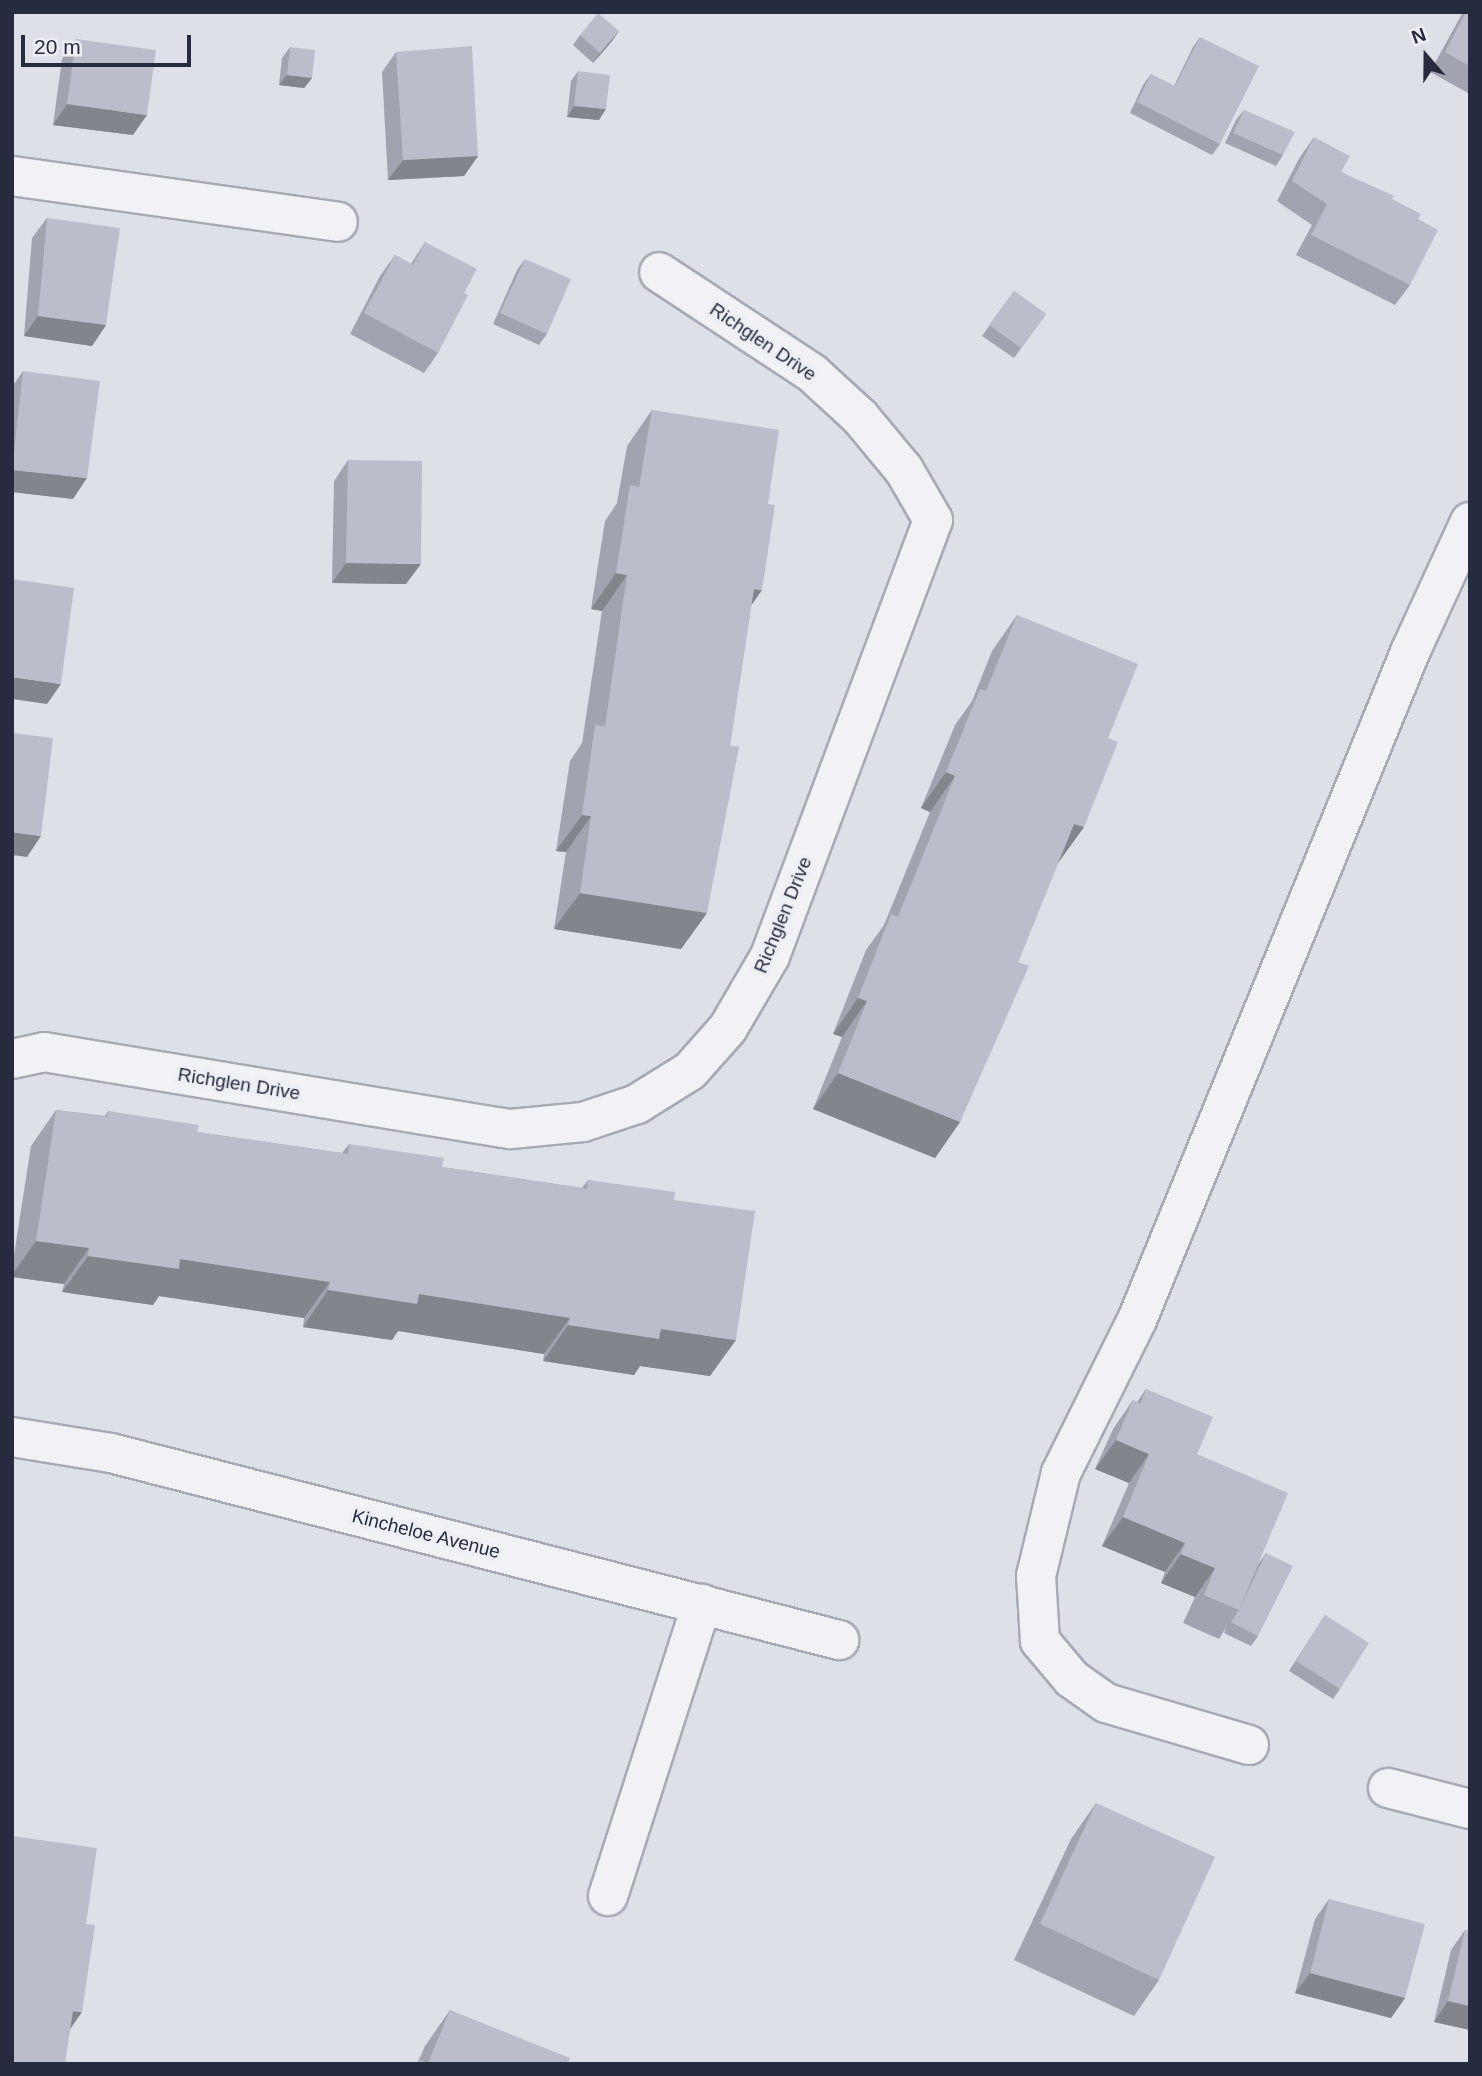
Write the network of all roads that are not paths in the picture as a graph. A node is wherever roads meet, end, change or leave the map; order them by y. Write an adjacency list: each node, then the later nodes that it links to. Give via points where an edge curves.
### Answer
1 (12, 176): 2 (street)
2 (338, 222)
3 (659, 272): 5 (street, Richglen Drive, via 812,373 878,438 904,470 933,520 770,956 728,1028 690,1071 638,1104 583,1122 511,1129 44,1052)
4 (1470, 522): 9 (street, via 1410,650 1138,1320 1061,1473 1036,1576 1040,1641 1072,1679 1106,1703)
5 (12, 1059)
6 (12, 1437): 7 (street, Kincheloe Avenue, via 111,1453)
7 (702, 1604): 8 (street, Kincheloe Avenue); 12 (street)
8 (839, 1640)
9 (1249, 1745)
10 (1388, 1788): 11 (street)
11 (1470, 1809)
12 (608, 1896)

